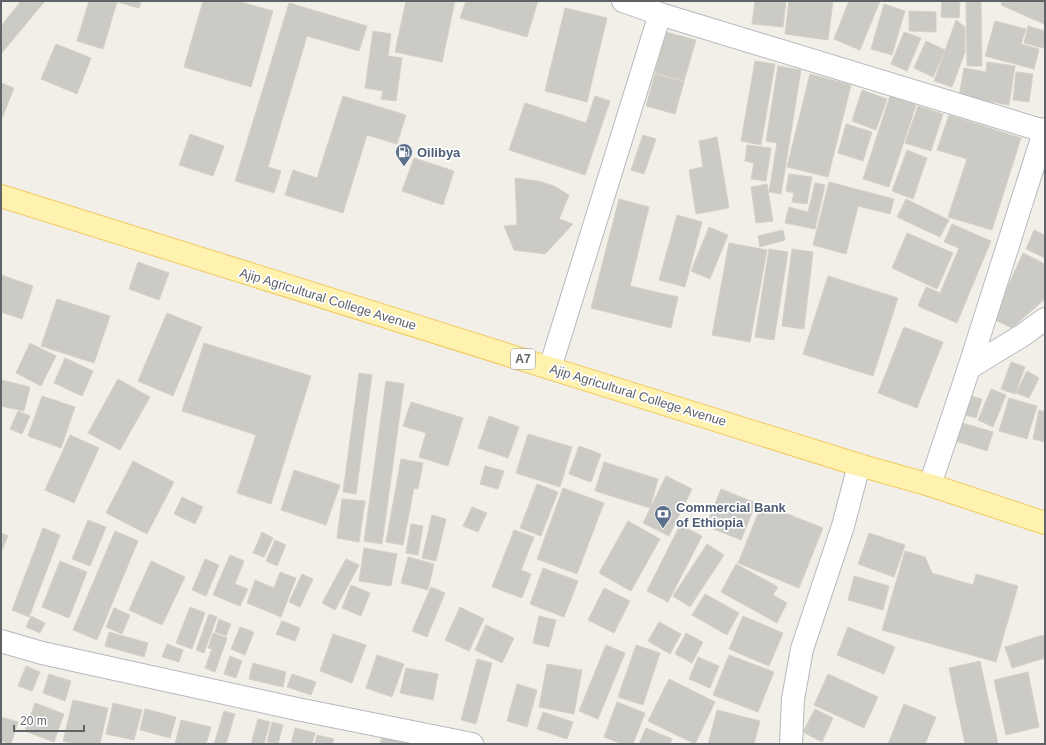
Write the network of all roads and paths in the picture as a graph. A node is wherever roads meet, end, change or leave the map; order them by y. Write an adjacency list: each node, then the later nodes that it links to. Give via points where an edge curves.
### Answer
1 (623, 1): 2 (street)
2 (660, 14): 3 (street); 6 (street)
3 (1045, 130): 7 (street)
4 (1, 196): 6 (main road, Ajip Agricultural College Avenue / A7)
5 (1045, 319): 7 (street)
6 (550, 368): 8 (main road, Ajip Agricultural College Avenue / A7)
7 (969, 368): 9 (street)
8 (859, 465): 9 (main road, Ajip Agricultural College Avenue / A7); 13 (street, via 843,526 802,649 793,699)
9 (930, 485): 10 (main road, Ajip Agricultural College Avenue / A7)
10 (1045, 523)
11 (1, 641): 12 (street, via 42,653 297,709)
12 (472, 744)
13 (791, 744)

